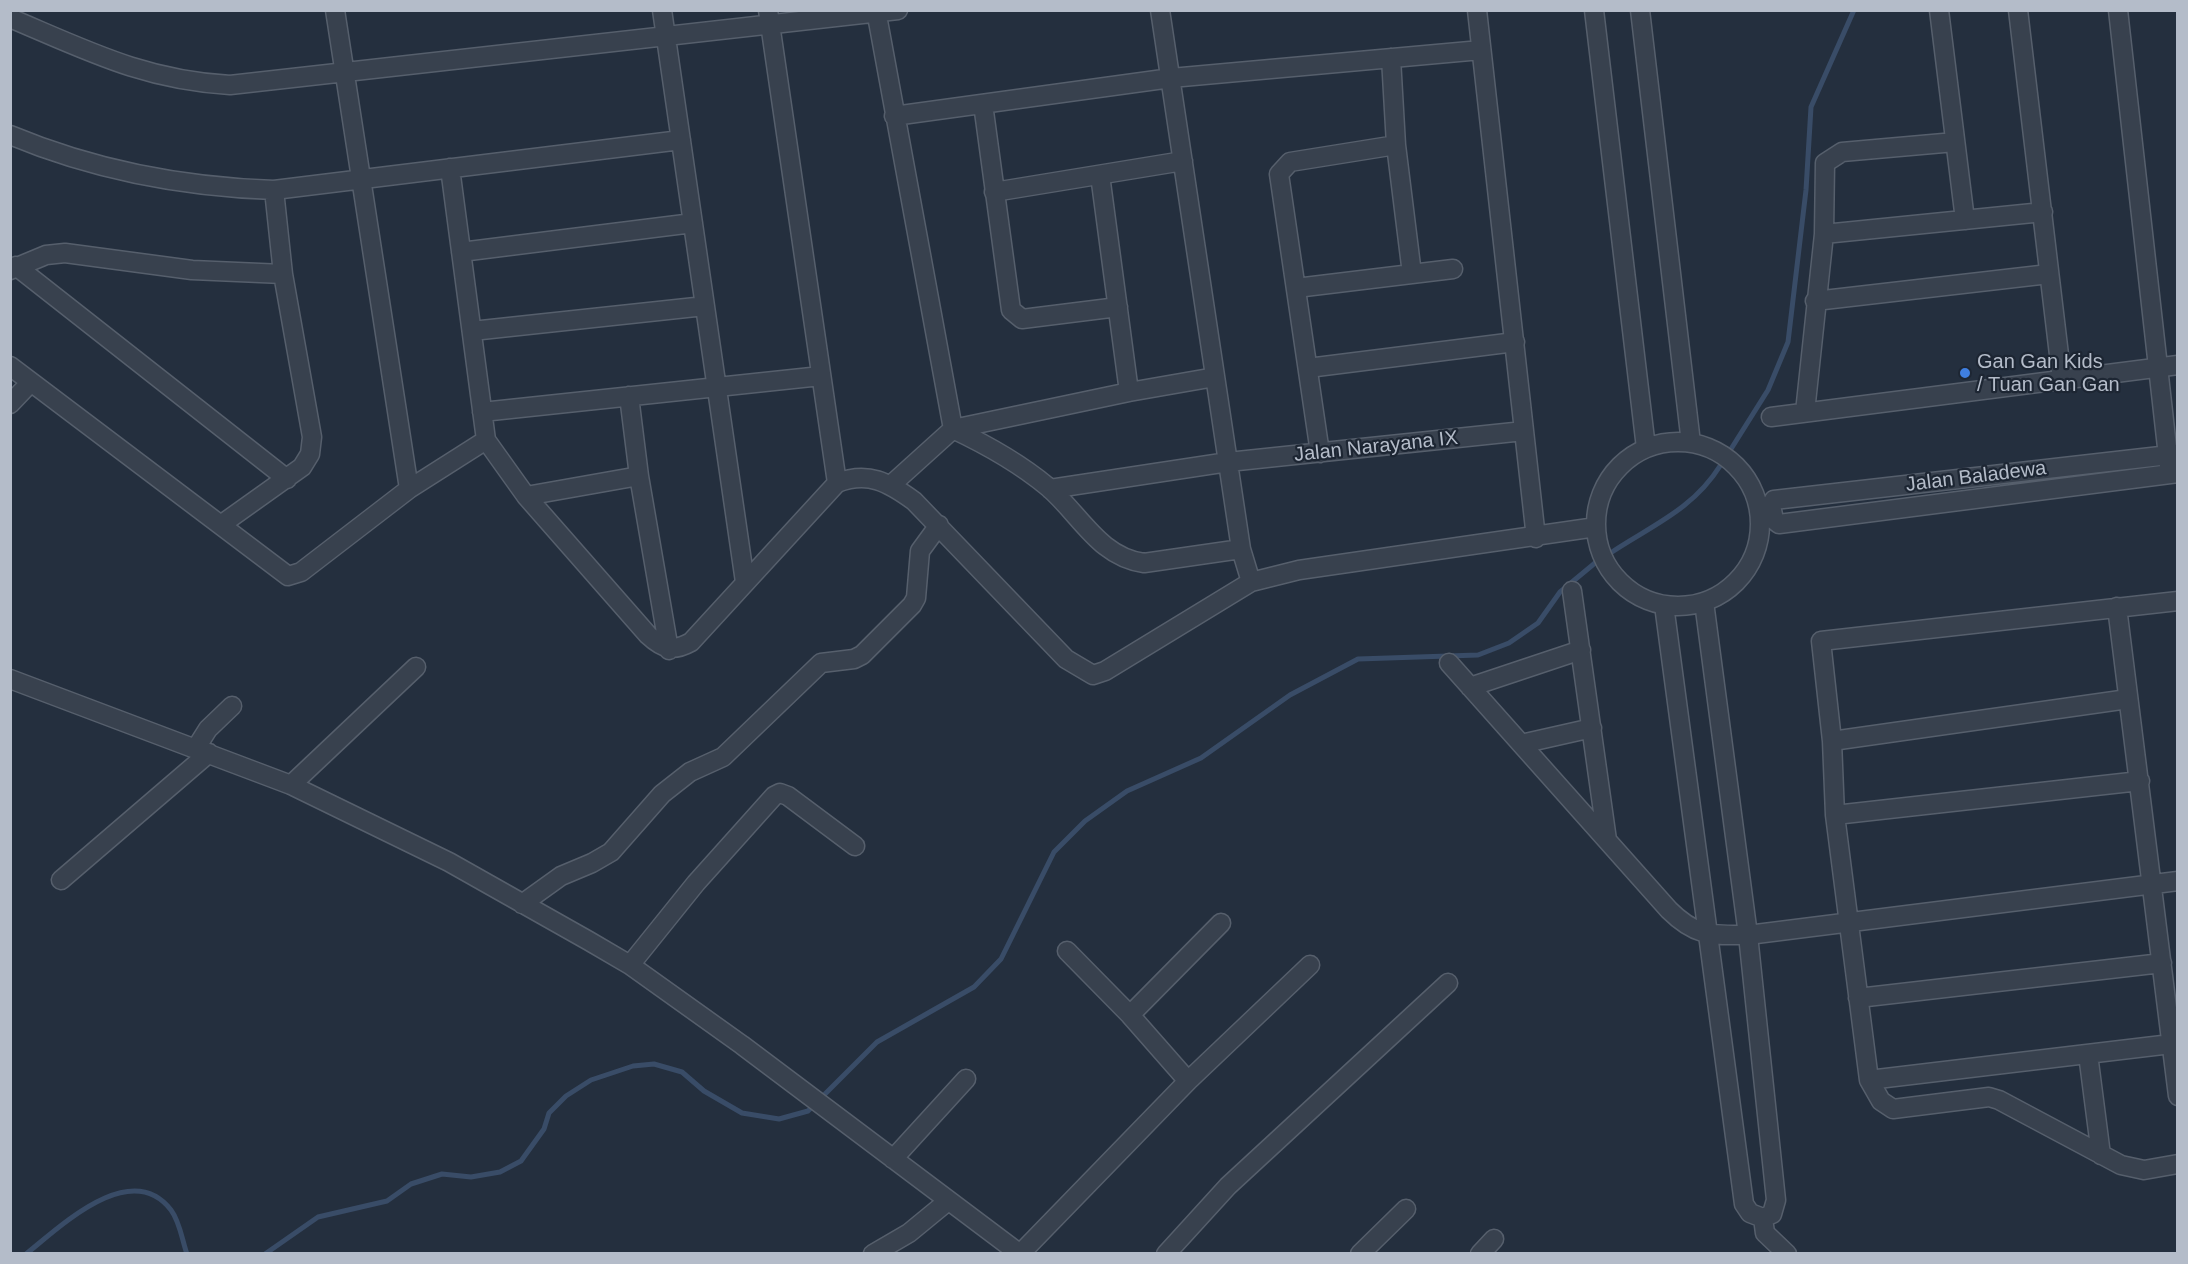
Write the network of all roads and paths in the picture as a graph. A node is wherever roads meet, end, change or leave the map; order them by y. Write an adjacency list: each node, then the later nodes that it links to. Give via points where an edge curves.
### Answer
1 (335, 10): 17 (street)
2 (662, 10): 14 (street)
3 (898, 10): 11 (street)
4 (1160, 10): 18 (street)
5 (1477, 10): 15 (street)
6 (1594, 10): 66 (street)
7 (1640, 10): 65 (street)
8 (1938, 10): 23 (street)
9 (2018, 10): 31 (street)
10 (2118, 10): 49 (street)
11 (876, 12): 12 (street); 20 (street)
12 (769, 17): 14 (street); 51 (street)
13 (10, 18): 17 (street, via 115,63 187,82 230,85)
14 (666, 36): 17 (street); 22 (street)
15 (1481, 50): 16 (street); 46 (street)
16 (1390, 58): 18 (street); 24 (street)
17 (344, 73): 28 (street)
18 (1171, 78): 19 (street); 25 (street)
19 (983, 104): 20 (street); 30 (street)
20 (894, 117): 62 (street)
21 (10, 135): 29 (street, via 97,164 160,179 228,189)
22 (681, 140): 26 (street); 33 (street)
23 (1955, 142): 32 (street); 34 (street, via 1842,152 1825,163)
24 (1396, 145): 39 (street); 41 (street, via 1290,162 1282,168 1279,182)
25 (1183, 161): 27 (street); 52 (street)
26 (450, 168): 28 (street); 35 (street)
27 (1100, 175): 30 (street); 44 (street)
28 (360, 179): 29 (street); 75 (street)
29 (274, 190): 38 (street)
30 (994, 192): 44 (street, via 1009,304 1014,314 1022,319)
31 (2043, 212): 32 (street); 40 (street)
32 (1965, 220): 34 (street)
33 (693, 223): 35 (street); 43 (street)
34 (1824, 234): 42 (street)
35 (461, 252): 45 (street)
36 (13, 268): 38 (street, via 65,252 192,270); 72 (street)
37 (1452, 270): 39 (street)
38 (284, 274): 72 (street, via 312,437 306,461)
39 (1412, 274): 41 (street)
40 (2049, 274): 42 (street); 53 (street)
41 (1296, 288): 50 (street)
42 (1815, 301): 60 (street)
43 (705, 306): 45 (street); 55 (street)
44 (1118, 307): 56 (street)
45 (472, 331): 59 (street)
46 (1515, 342): 50 (street); 63 (street)
47 (2178, 365): 49 (street)
48 (10, 366): 54 (street)
49 (2157, 367): 53 (street); 68 (street)
50 (1308, 368): 67 (street)
51 (821, 376): 55 (street); 73 (street)
52 (1215, 377): 56 (street); 69 (street)
53 (2062, 380): 60 (street)
54 (31, 382): 58 (street); 78 (street)
55 (716, 387): 57 (street); 83 (street)
56 (1129, 392): 62 (street)
57 (629, 396): 59 (street); 71 (street)
58 (10, 404)
59 (482, 412): 64 (street)
60 (1805, 412): 61 (street)
61 (1771, 417)
62 (953, 429): 74 (street); 76 (street, via 1010,458)
63 (1524, 431): 67 (street, Jalan Narayana IX); 81 (street)
64 (486, 440): 75 (street); 77 (street)
65 (1691, 443): 66 (street, via 1668,442); 87 (street, via 1713,450 1733,463 1748,481 1757,502 1760,527 1756,551 1744,573 1726,590)
66 (1646, 448): 80 (street, via 1625,461 1608,479 1598,502)
67 (1320, 453): 69 (street, Jalan Narayana IX)
68 (2173, 455): 70 (street); 70 (street, Jalan Baladewa, via 1774,500 1771,505 1774,520 1779,524)
69 (1228, 462): 76 (street, Jalan Narayana IX); 82 (street)
70 (2174, 473)
71 (639, 476): 77 (street); 90 (street)
72 (287, 479): 78 (street)
73 (837, 483): 74 (street, via 873,477); 83 (street)
74 (891, 485): 79 (street)
75 (409, 489): 78 (street, via 291,576)
76 (1050, 489): 82 (street, via 1102,544 1130,561 1144,563)
77 (526, 496): 90 (street, via 648,635)
78 (222, 524)
79 (939, 525): 84 (street, via 1066,659 1093,675); 110 (street, via 920,551 912,605 862,655 821,663 723,757 690,772 662,794 611,852 561,876)
80 (1596, 527): 81 (street); 88 (street, via 1602,554 1616,578 1638,595)
81 (1536, 538): 84 (street, via 1299,570)
82 (1241, 549): 84 (street)
83 (745, 582): 90 (street, via 691,642)
84 (1251, 582)
85 (1572, 591): 91 (street)
86 (2178, 601): 89 (street)
87 (1704, 602): 88 (street); 113 (street)
88 (1664, 604): 114 (street)
89 (2117, 607): 96 (street); 99 (street, via 1821,641)
90 (669, 650)
91 (1581, 650): 95 (street); 98 (street)
92 (1449, 663): 95 (street)
93 (416, 667): 103 (street)
94 (10, 679): 101 (street)
95 (1470, 687): 100 (street)
96 (2128, 699): 99 (street); 102 (street)
97 (232, 706): 101 (street, via 208,729)
98 (1592, 728): 100 (street); 105 (street)
99 (1832, 741): 104 (street)
100 (1521, 744): 105 (street)
101 (202, 750): 103 (street); 107 (street)
102 (2140, 781): 104 (street); 109 (street)
103 (291, 785): 110 (street, via 440,857)
104 (1835, 815): 111 (street)
105 (1607, 840): 114 (street, via 1681,922)
106 (855, 846): 117 (street, via 788,796 774,796)
107 (62, 880)
108 (2178, 881): 109 (street)
109 (2151, 884): 111 (street); 116 (street)
110 (522, 904): 117 (street)
111 (1848, 922): 113 (street); 120 (street)
112 (1221, 923): 121 (street)
113 (1748, 934): 114 (street); 133 (street, via 1776,1200 1772,1214)
114 (1708, 935): 133 (street, via 1744,1204 1750,1213)
115 (1067, 951): 121 (street)
116 (2162, 963): 120 (street); 122 (street)
117 (630, 965): 129 (street)
118 (1310, 965): 126 (street)
119 (1448, 983): 138 (street, via 1228,1186)
120 (1858, 998): 125 (street)
121 (1130, 1015): 126 (street)
122 (2171, 1044): 123 (street); 127 (street)
123 (2088, 1054): 125 (street); 128 (street)
124 (966, 1079): 129 (street)
125 (1869, 1080): 128 (street, via 1881,1101 1893,1109 1979,1097 1999,1100)
126 (1188, 1081): 137 (street)
127 (2178, 1096)
128 (2101, 1155): 130 (street, via 2144,1170)
129 (894, 1159): 131 (street)
130 (2178, 1164)
131 (948, 1201): 136 (street, via 909,1233); 137 (street)
132 (1406, 1209): 139 (street)
133 (1763, 1218): 135 (street)
134 (1494, 1239): 140 (street)
135 (1766, 1245): 141 (street)
136 (873, 1254)
137 (1020, 1254)
138 (1166, 1254)
139 (1360, 1254)
140 (1480, 1254)
141 (1787, 1254)

